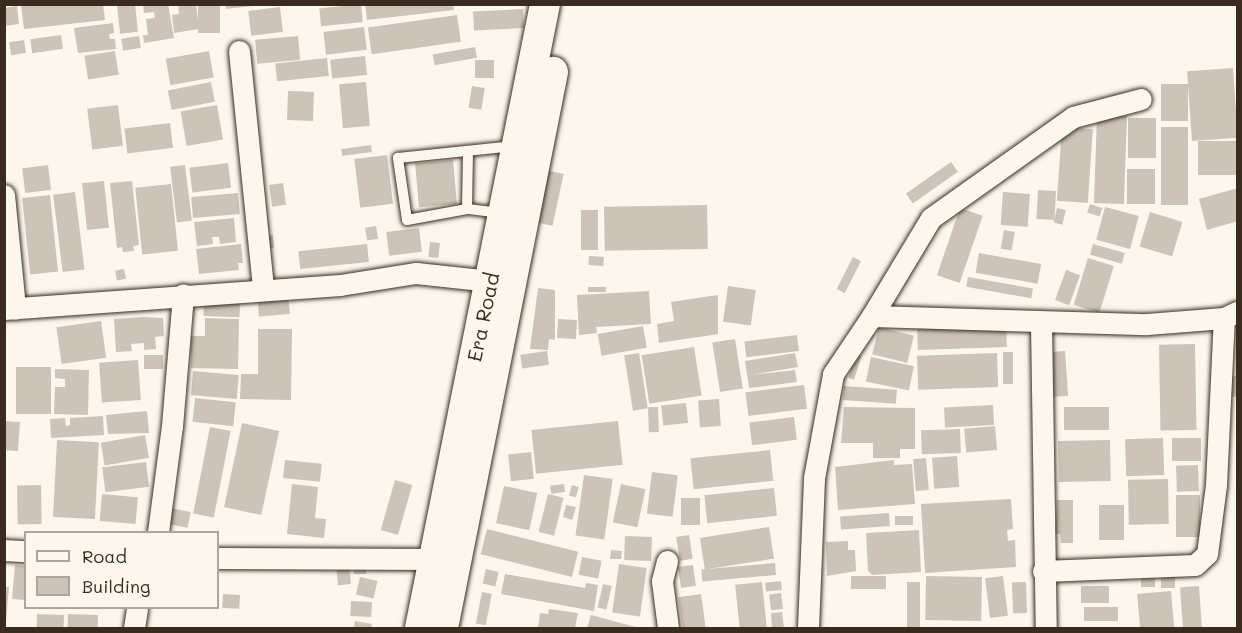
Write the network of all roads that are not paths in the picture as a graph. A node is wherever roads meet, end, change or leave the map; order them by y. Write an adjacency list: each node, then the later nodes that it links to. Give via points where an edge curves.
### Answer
1 (545, 4): 5 (main road, Era Road)
2 (566, 4): 27 (main road)
3 (239, 51): 11 (street)
4 (1141, 99): 15 (street, via 1073,117 931,218)
5 (518, 145): 6 (lane); 9 (main road, Era Road)
6 (468, 151): 8 (lane); 8 (lane, via 403,156 397,164 407,220)
7 (4, 195): 13 (street)
8 (467, 209): 9 (lane)
9 (504, 214): 10 (main road, Era Road)
10 (491, 281): 11 (street, via 416,273 340,285); 21 (main road, Era Road)
11 (263, 288): 12 (street)
12 (183, 294): 13 (street); 17 (street)
13 (10, 309)
14 (1231, 315): 16 (street); 23 (street, via 1207,554 1195,565)
15 (872, 316): 16 (street); 29 (street, via 832,374 814,478)
16 (1041, 324): 23 (street)
17 (158, 531)
18 (4, 550): 19 (street)
19 (24, 551)
20 (219, 558): 21 (street)
21 (432, 559): 26 (main road, Era Road)
22 (667, 561): 28 (street, via 662,581)
23 (1043, 571): 30 (street)
24 (137, 609): 25 (street)
25 (134, 628)
26 (420, 628)
27 (443, 628)
28 (668, 628)
29 (808, 628)
30 (1046, 628)

